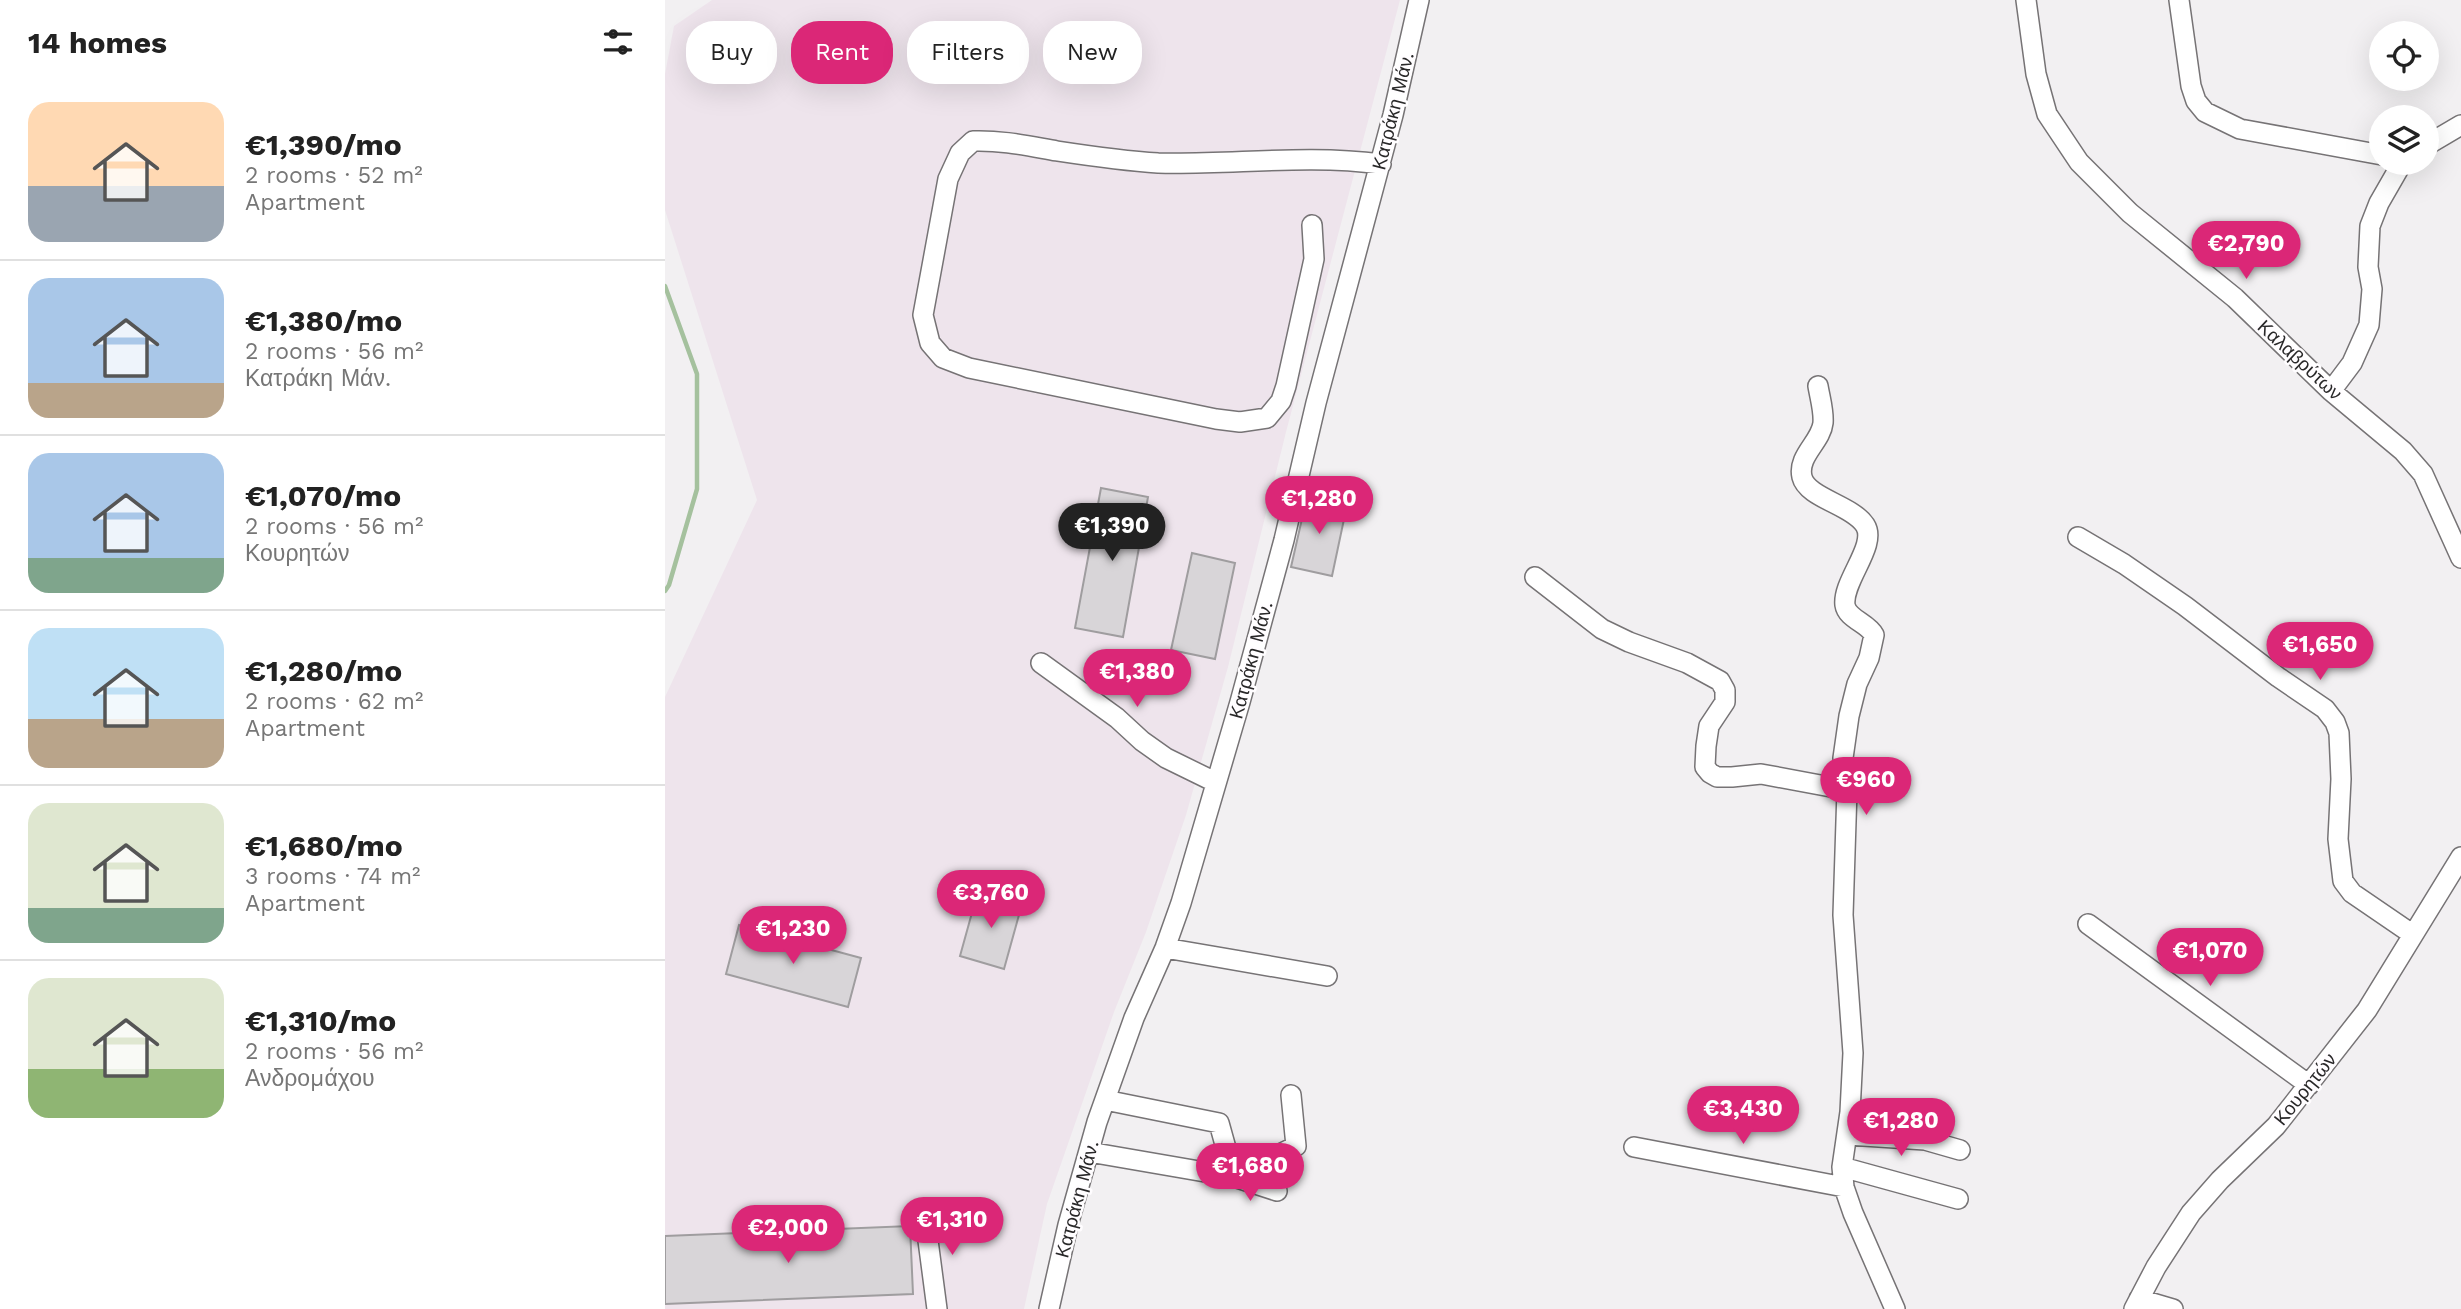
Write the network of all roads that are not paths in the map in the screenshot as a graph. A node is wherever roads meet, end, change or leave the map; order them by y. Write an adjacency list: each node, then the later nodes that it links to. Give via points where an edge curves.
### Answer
1 (1419, 0): 7 (street, Κατράκη Μάν.)
2 (2026, 0): 11 (street, Καλαβρύτων, via 2036,74 2047,114 2079,162 2130,213 2235,298)
3 (2179, 0): 6 (street, via 2191,86 2205,112 2240,129)
4 (2461, 125): 5 (street)
5 (2439, 138)
6 (2369, 153)
7 (1381, 164): 9 (street, via 1320,158 1155,163 997,140 973,141 960,153 948,179 923,315 930,343 943,358 969,368 1216,419 1267,418 1286,386 1314,259); 16 (street, Κατράκη Μάν., via 1262,623)
8 (2395, 175): 11 (street, via 2370,226 2369,325 2352,363)
9 (1312, 225)
10 (1818, 386): 17 (street, via 1823,424 1801,467 1802,476 1808,487 1863,522 1868,534 1846,599 1848,612 1874,635 1849,716 1843,758)
11 (2331, 391): 13 (street, Καλαβρύτων, via 2403,451 2423,474)
12 (2078, 537): 20 (street, via 2185,606 2325,709 2339,733 2338,839 2343,881 2352,893)
13 (2461, 558)
14 (1535, 577): 17 (street, via 1602,629 1720,681 1725,702 1709,726 1705,767 1710,773 1717,777 1762,774)
15 (1041, 663): 16 (street, via 1166,758)
16 (1215, 782): 21 (street, Κατράκη Μάν.)
17 (1847, 790): 26 (street, via 1843,915 1853,1053)
18 (2461, 857): 20 (street, Κουρητών)
19 (2088, 923): 23 (street)
20 (2412, 934): 23 (street, Κουρητών, via 2367,1010)
21 (1165, 948): 22 (street); 25 (street, Κατράκη Μάν.)
22 (1327, 976)
23 (2309, 1085): 36 (street, Κουρητών, via 2276,1126 2199,1204 2178,1231)
24 (1291, 1095): 31 (street, via 1296,1146)
25 (1105, 1100): 29 (street, Κατράκη Μάν.); 31 (street, via 1219,1123)
26 (1847, 1135): 28 (street, via 1925,1140); 30 (street)
27 (1634, 1147): 32 (street)
28 (1960, 1150)
29 (1089, 1152): 31 (street); 38 (street, Κατράκη Μάν.)
30 (1842, 1167): 32 (street); 34 (street)
31 (1234, 1177): 33 (street)
32 (1844, 1187): 39 (street)
33 (1277, 1191)
34 (1958, 1199)
35 (924, 1210): 37 (street)
36 (2137, 1304): 40 (street)
37 (937, 1309)
38 (1049, 1309)
39 (1895, 1309)
40 (2172, 1309)

